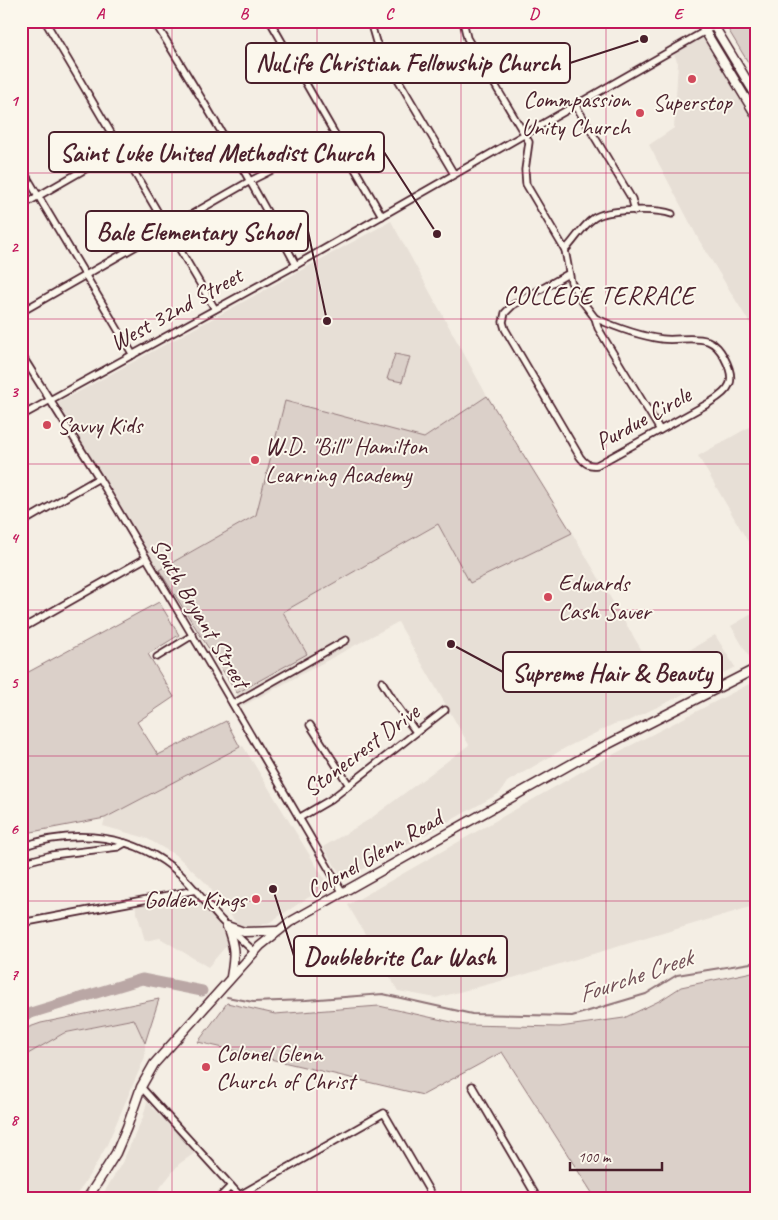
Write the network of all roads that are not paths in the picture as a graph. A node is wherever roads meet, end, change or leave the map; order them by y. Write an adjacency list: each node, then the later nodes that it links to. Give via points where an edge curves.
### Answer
1 (45, 21): 13 (street)
2 (154, 21): 17 (street)
3 (270, 21): 22 (street)
4 (370, 21): 16 (street, via 376,42)
5 (463, 21): 12 (street, via 467,38)
6 (699, 21): 8 (main road)
7 (713, 24): 8 (street, West 32nd Street); 9 (main road)
8 (705, 31): 10 (street, West 32nd Street); 11 (main road)
9 (757, 97)
10 (576, 106): 12 (street, West 32nd Street); 20 (street, via 632,198)
11 (757, 117)
12 (524, 134): 16 (street, West 32nd Street); 24 (street, via 530,145 526,184)
13 (120, 149): 18 (street); 23 (street)
14 (21, 167): 18 (street)
15 (274, 169): 17 (street)
16 (454, 174): 22 (street, West 32nd Street)
17 (250, 181): 23 (street); 25 (street)
18 (39, 196): 19 (street); 27 (street)
19 (21, 206)
20 (635, 211): 21 (street); 24 (street, via 598,216)
21 (672, 214)
22 (382, 216): 25 (street, West 32nd Street)
23 (167, 228): 27 (street); 28 (street)
24 (565, 250): 26 (street)
25 (296, 265): 28 (street, West 32nd Street)
26 (568, 274): 30 (street, via 579,297); 35 (street, Purdue Circle, via 508,309 503,322 580,457 589,465 597,465)
27 (86, 276): 29 (street); 32 (street)
28 (215, 309): 32 (street, West 32nd Street)
29 (21, 312)
30 (596, 318): 35 (street, via 598,328); 35 (street, Purdue Circle, via 658,339 710,342 724,357 732,377 723,395)
31 (21, 354): 33 (street, South Bryant Street)
32 (133, 355): 33 (street, West 32nd Street)
33 (50, 400): 34 (street, West 32nd Street); 36 (street, South Bryant Street)
34 (21, 416)
35 (660, 430)
36 (99, 478): 37 (street); 38 (street, South Bryant Street)
37 (21, 523)
38 (146, 558): 39 (street); 40 (street, South Bryant Street)
39 (21, 629)
40 (193, 635): 42 (street); 45 (street, South Bryant Street)
41 (346, 640): 45 (street)
42 (157, 657)
43 (757, 668): 55 (main road, Colonel Glenn Road, via 582,758)
44 (382, 682): 48 (street)
45 (233, 704): 50 (street, South Bryant Street)
46 (445, 710): 48 (street, Stonecrest Drive)
47 (310, 725): 49 (street)
48 (416, 732): 49 (street, Stonecrest Drive)
49 (349, 785): 50 (street, Stonecrest Drive)
50 (299, 818): 55 (street, South Bryant Street)
51 (125, 843): 52 (street, via 79,835 52,838); 53 (street, via 118,847 52,854); 54 (street, via 168,865)
52 (21, 847)
53 (21, 863)
54 (196, 890): 56 (street); 57 (street)
55 (343, 893): 58 (main road, Colonel Glenn Road)
56 (21, 923)
57 (227, 926): 58 (main road, via 244,932); 59 (street); 60 (main road, via 235,957)
58 (278, 931): 59 (main road, Colonel Glenn Road)
59 (254, 952): 60 (main road, Colonel Glenn Road)
60 (230, 979): 62 (main road, Colonel Glenn Road, via 154,1064)
61 (472, 1086): 68 (street)
62 (141, 1087): 63 (street); 65 (main road, Colonel Glenn Road, via 116,1152)
63 (231, 1186): 64 (street); 66 (street)
64 (242, 1197): 67 (street, via 384,1113)
65 (87, 1199)
66 (218, 1199)
67 (434, 1199)
68 (538, 1199)

